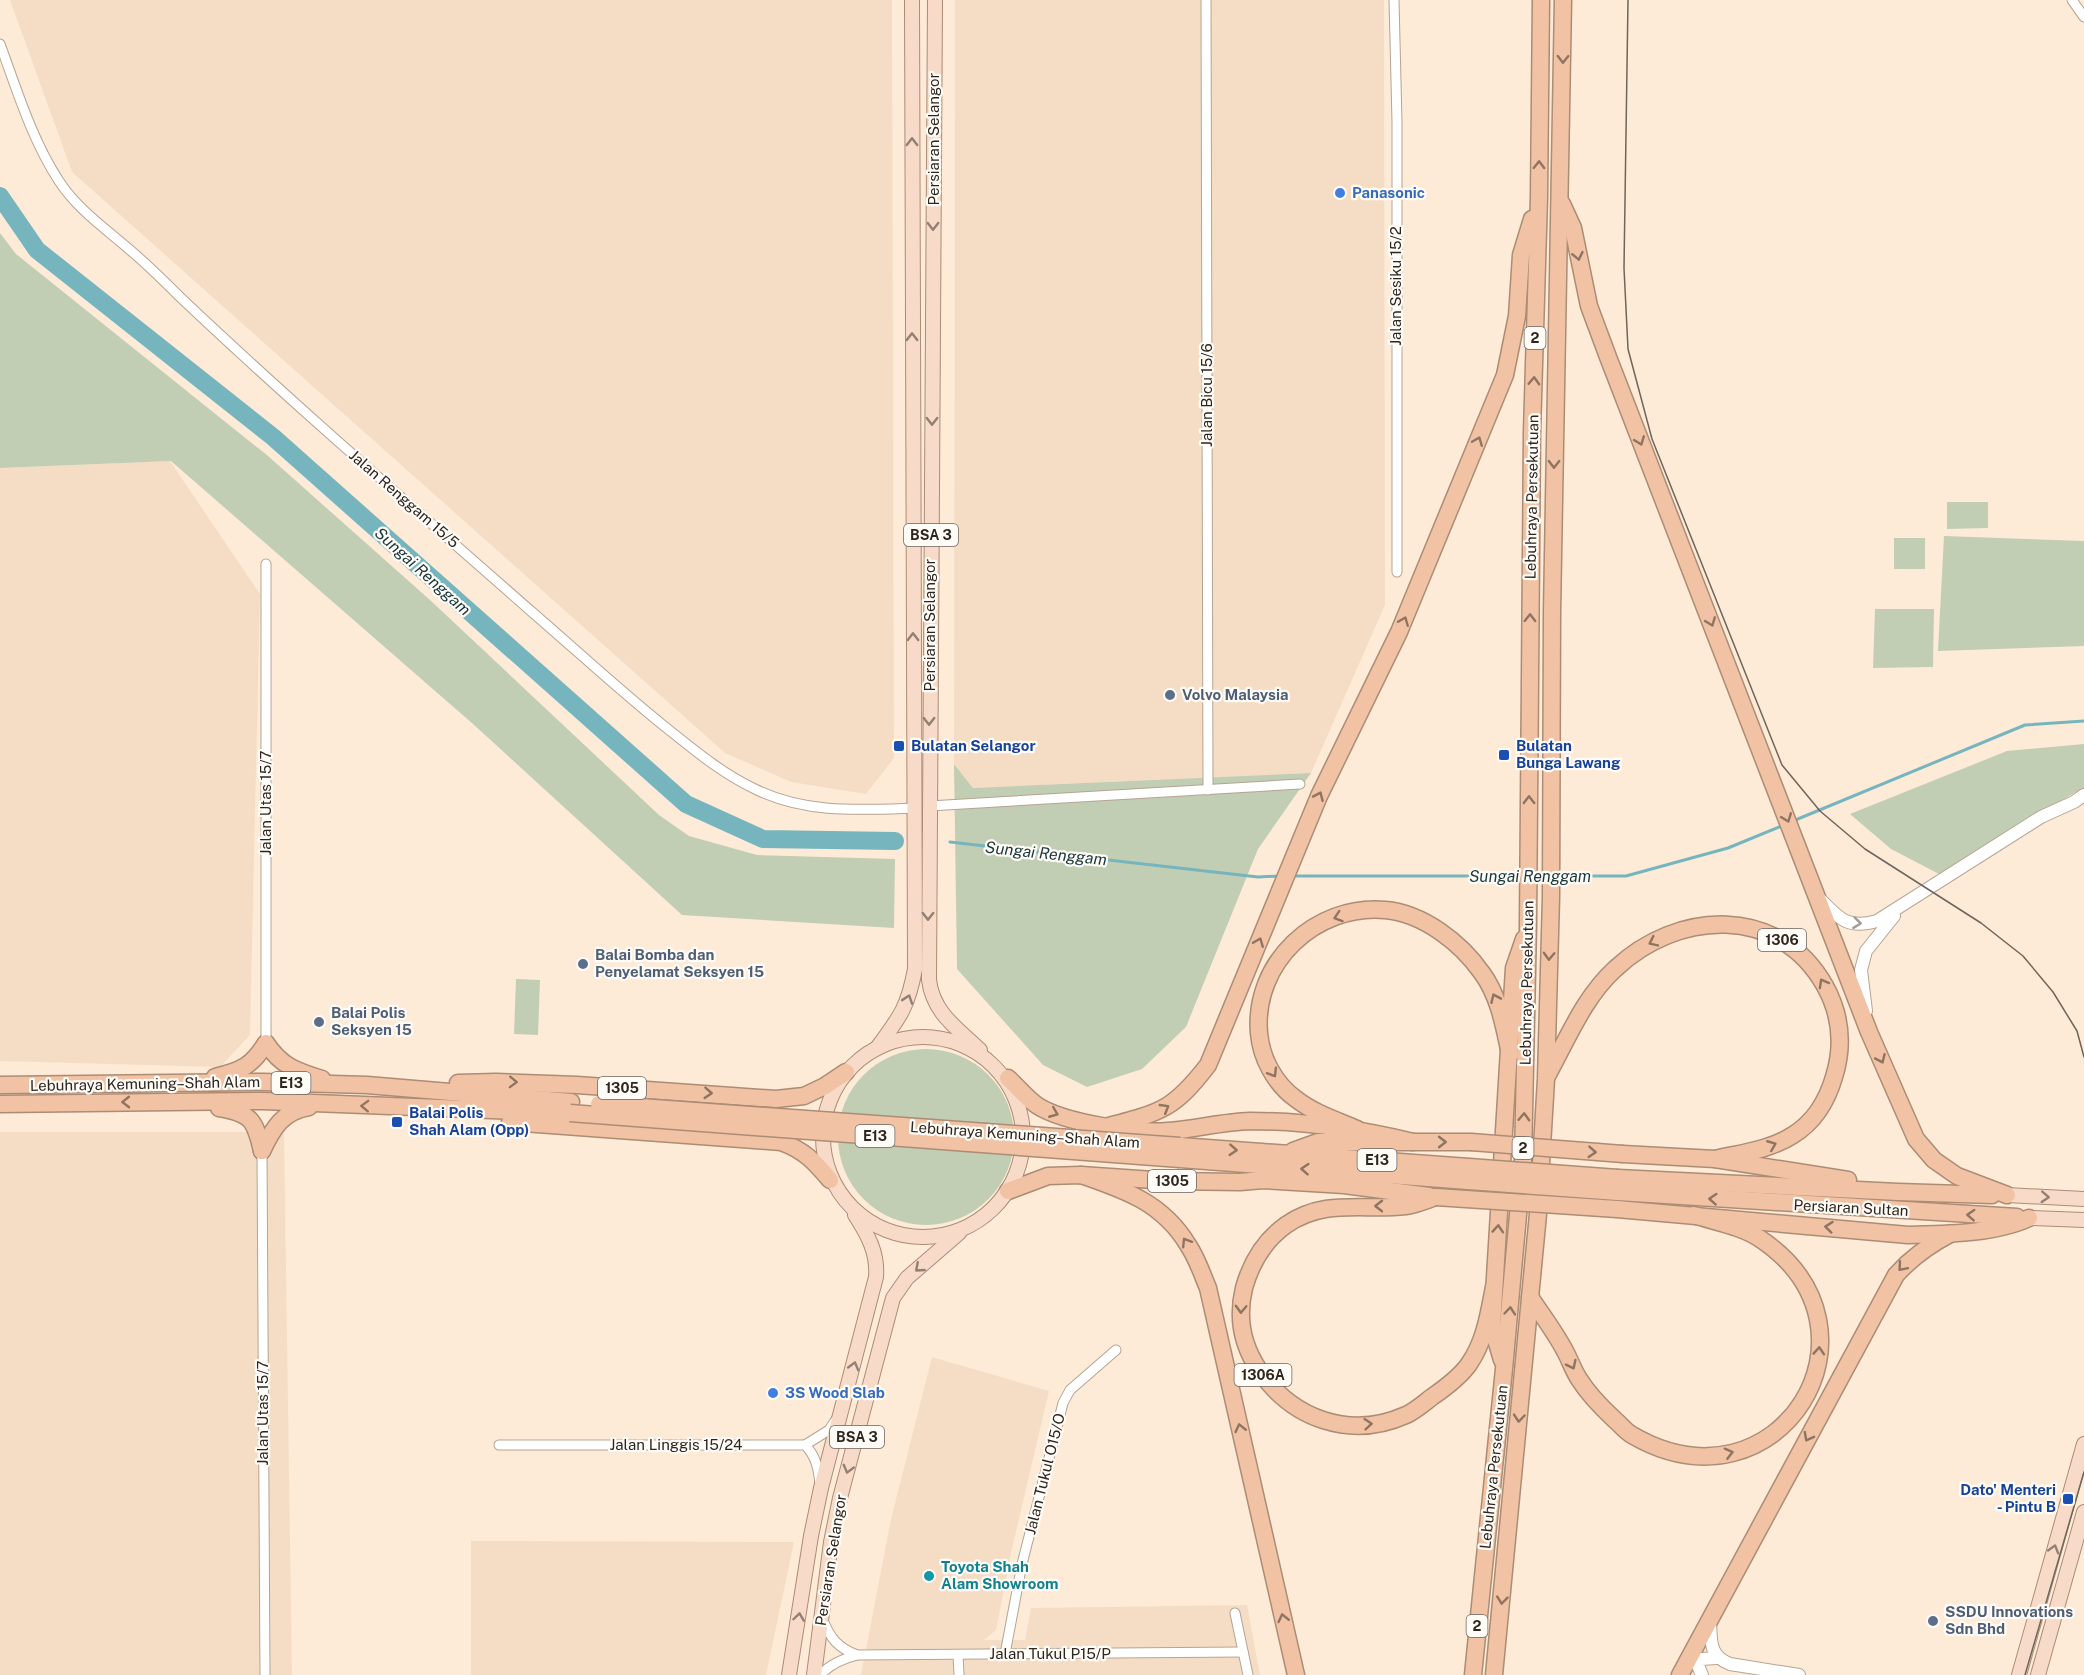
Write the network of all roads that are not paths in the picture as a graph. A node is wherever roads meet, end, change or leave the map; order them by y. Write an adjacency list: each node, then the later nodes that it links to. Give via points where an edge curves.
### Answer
1 (912, 0): 18 (main road, Persiaran Selangor / BSA 3, one-way to 1)
2 (935, 0): 17 (main road, Persiaran Selangor / BSA 3, one-way to 17)
3 (1206, 0): 15 (street, Jalan Bicu 15/6)
4 (1394, 0): 13 (street, Jalan Sesiku 15/2)
5 (1541, 0): 10 (highway, Lebuhraya Persekutuan / 2, one-way to 5)
6 (1563, 0): 11 (highway, Lebuhraya Persekutuan / 2, one-way to 11)
7 (2072, 0): 8 (street)
8 (2084, 17)
9 (0, 44): 18 (street, Jalan Renggam 15/5, via 39,145 59,182 78,205 639,706 708,761 774,798 842,811)
10 (1539, 197): 21 (highway, Lebuhraya Persekutuan / 2, one-way to 10, via 1532,432); 39 (highway, one-way to 10, via 1168,1107 1189,1090 1209,1065 1319,796 1399,632 1505,375 1517,315 1521,255)
11 (1561, 201): 19 (highway, one-way to 19, via 1573,228 1589,306); 29 (highway, Lebuhraya Persekutuan / 2, one-way to 29)
12 (266, 564): 23 (street, Jalan Utas 15/7)
13 (1397, 572)
14 (1300, 784): 15 (street)
15 (1208, 790): 17 (street)
16 (2081, 800): 20 (main road, via 2041,817)
17 (929, 806): 25 (main road, Persiaran Selangor / BSA 3, one-way to 25, via 931,994 940,1012)
18 (914, 808): 24 (main road, Persiaran Selangor / BSA 3, one-way to 18, via 903,1012 915,969)
19 (1817, 896): 20 (main road, one-way to 20, via 1840,918 1862,925); 22 (highway)
20 (1902, 906): 22 (main road, via 1866,951 1861,970)
21 (1528, 925): 26 (highway, via 1514,968); 66 (highway, Lebuhraya Persekutuan / 2, one-way to 21, via 1523,1160)
22 (1869, 1032): 54 (highway, one-way to 54, via 1916,1139 1934,1160 1957,1176)
23 (266, 1043): 30 (highway, via 250,1064 233,1073); 31 (highway, via 287,1066)
24 (877, 1048): 25 (main road, via 931,1039); 27 (main road)
25 (980, 1050): 28 (main road)
26 (1510, 1054): 40 (highway, one-way to 40, via 1498,1005 1484,975 1433,927 1386,910 1362,910 1317,925 1297,938 1269,975 1258,1018 1260,1045 1270,1070 1294,1098 1312,1111); 63 (highway, one-way to 26)
27 (846, 1072): 33 (highway, 1305, one-way to 27, via 496,1082 776,1099 804,1096); 49 (main road, via 830,1098 825,1117 823,1140)
28 (1008, 1078): 39 (highway, one-way to 39, via 1038,1106 1072,1119); 51 (main road, via 1023,1115 1023,1155)
29 (1545, 1079): 45 (highway, 1306, one-way to 29, via 1767,1148 1794,1135 1817,1114 1839,1060 1834,1002 1815,968 1783,941 1762,931 1704,925 1675,931 1643,946 1614,969 1590,998); 64 (highway, Lebuhraya Persekutuan / 2)
30 (191, 1083): 31 (highway, Lebuhraya Kemuning–Shah Alam / E13); 32 (highway, Lebuhraya Kemuning–Shah Alam / E13)
31 (340, 1084): 33 (highway, Lebuhraya Kemuning–Shah Alam / E13)
32 (0, 1085)
33 (392, 1086): 38 (highway, Lebuhraya Kemuning–Shah Alam / E13)
34 (184, 1101): 35 (highway, Lebuhraya Kemuning–Shah Alam / E13, one-way to 35); 36 (highway, Lebuhraya Kemuning–Shah Alam / E13); 42 (highway, via 236,1111 250,1118 258,1131)
35 (0, 1104)
36 (330, 1104): 37 (highway, Lebuhraya Kemuning–Shah Alam / E13, one-way to 36); 42 (highway, via 296,1109 271,1132)
37 (401, 1107): 38 (highway, Lebuhraya Kemuning–Shah Alam / E13); 49 (highway, via 511,1122 781,1142 806,1153)
38 (570, 1108): 43 (highway, Lebuhraya Kemuning–Shah Alam / E13, bridge)
39 (1110, 1126): 40 (highway, via 1132,1131 1166,1131 1247,1121)
40 (1357, 1129): 41 (highway)
41 (1413, 1142): 44 (highway, via 1318,1142); 45 (highway, one-way to 45, bridge, via 1471,1142)
42 (262, 1151): 83 (street, Jalan Utas 15/7)
43 (1180, 1153): 44 (highway, Lebuhraya Kemuning–Shah Alam / E13, one-way to 44); 46 (highway, Lebuhraya Kemuning–Shah Alam / E13)
44 (1286, 1154): 47 (highway, Lebuhraya Kemuning–Shah Alam / E13)
45 (1715, 1159): 52 (highway, via 1856,1181)
46 (1217, 1162): 47 (highway, Lebuhraya Kemuning–Shah Alam / E13, one-way to 46); 50 (highway)
47 (1468, 1174): 53 (highway, Lebuhraya Kemuning–Shah Alam / E13, bridge)
48 (1081, 1175): 50 (highway, 1305, via 1168,1181); 51 (highway, via 1048,1176); 89 (highway, one-way to 48, via 1208,1288 1190,1247 1162,1214 1143,1199)
49 (830, 1180): 57 (main road)
50 (1263, 1180): 55 (highway)
51 (1008, 1191): 61 (main road, via 988,1214)
52 (1898, 1192): 53 (highway, Persiaran Sultan); 54 (highway, Persiaran Sultan)
53 (1618, 1193): 55 (highway, bridge); 58 (highway); 59 (highway, Persiaran Sultan, one-way to 53)
54 (2007, 1195): 56 (main road, Persiaran Sultan, one-way to 56)
55 (1436, 1197): 63 (highway, 1306A, one-way to 63, via 1407,1206 1342,1206 1311,1212 1287,1225 1265,1244 1248,1272 1240,1303 1241,1328 1251,1358 1270,1386 1299,1410 1337,1425 1372,1425 1406,1415 1447,1387 1469,1364 1488,1322)
56 (2084, 1199)
57 (852, 1210): 61 (main road, via 889,1232 913,1238); 67 (main road, Persiaran Selangor / BSA 3, one-way to 57, via 877,1262 866,1232)
58 (1694, 1215): 62 (highway, one-way to 58, via 1877,1233); 64 (highway, one-way to 58, via 1578,1378 1631,1435 1668,1451 1697,1456 1726,1455 1764,1441 1787,1422 1808,1395 1818,1364 1820,1341 1813,1305 1792,1266 1757,1237)
59 (2030, 1218): 60 (main road, Persiaran Sultan); 62 (highway, via 2014,1225)
60 (2084, 1220)
61 (963, 1230): 74 (main road, Persiaran Selangor / BSA 3, one-way to 74, via 907,1278 893,1298 840,1498)
62 (1950, 1234): 75 (highway, one-way to 75, via 1909,1259 1896,1275)
63 (1494, 1287): 66 (highway, via 1492,1326)
64 (1530, 1297): 91 (highway, Lebuhraya Persekutuan / 2, one-way to 91)
65 (1116, 1350): 79 (street, Jalan Tukul O15/O, via 1070,1390 1063,1403 1022,1564)
66 (1504, 1370): 90 (highway, Lebuhraya Persekutuan / 2)
67 (842, 1410): 70 (street, via 829,1430); 71 (main road, Persiaran Selangor / BSA 3)
68 (2084, 1444): 82 (main road, one-way to 68)
69 (499, 1445): 70 (street, Jalan Linggis 15/24)
70 (805, 1445): 71 (street, via 817,1461)
71 (821, 1488): 84 (main road, Persiaran Selangor / BSA 3, one-way to 71)
72 (2084, 1512): 76 (main road)
73 (1235, 1613): 77 (street)
74 (822, 1617): 80 (street, via 834,1642); 85 (main road, Persiaran Selangor / BSA 3)
75 (1710, 1620): 81 (main road, via 1711,1644); 92 (highway)
76 (2048, 1639): 95 (main road); 96 (main road)
77 (1243, 1652): 79 (street, Jalan Tukul P15/P); 88 (street)
78 (958, 1654): 79 (street, Jalan Tukul P15/P); 80 (street, Jalan Tukul P15/P); 87 (street)
79 (1005, 1654)
80 (857, 1655): 86 (street, via 831,1664)
81 (1717, 1658): 93 (main road, via 1701,1659 1698,1666); 94 (main road, via 1730,1664)
82 (2018, 1673)
83 (265, 1675)
84 (789, 1675)
85 (814, 1675)
86 (820, 1675)
87 (959, 1675)
88 (1248, 1675)
89 (1296, 1675)
90 (1473, 1675)
91 (1494, 1675)
92 (1680, 1675)
93 (1702, 1675)
94 (1799, 1675)
95 (2038, 1675)
96 (2044, 1675)

